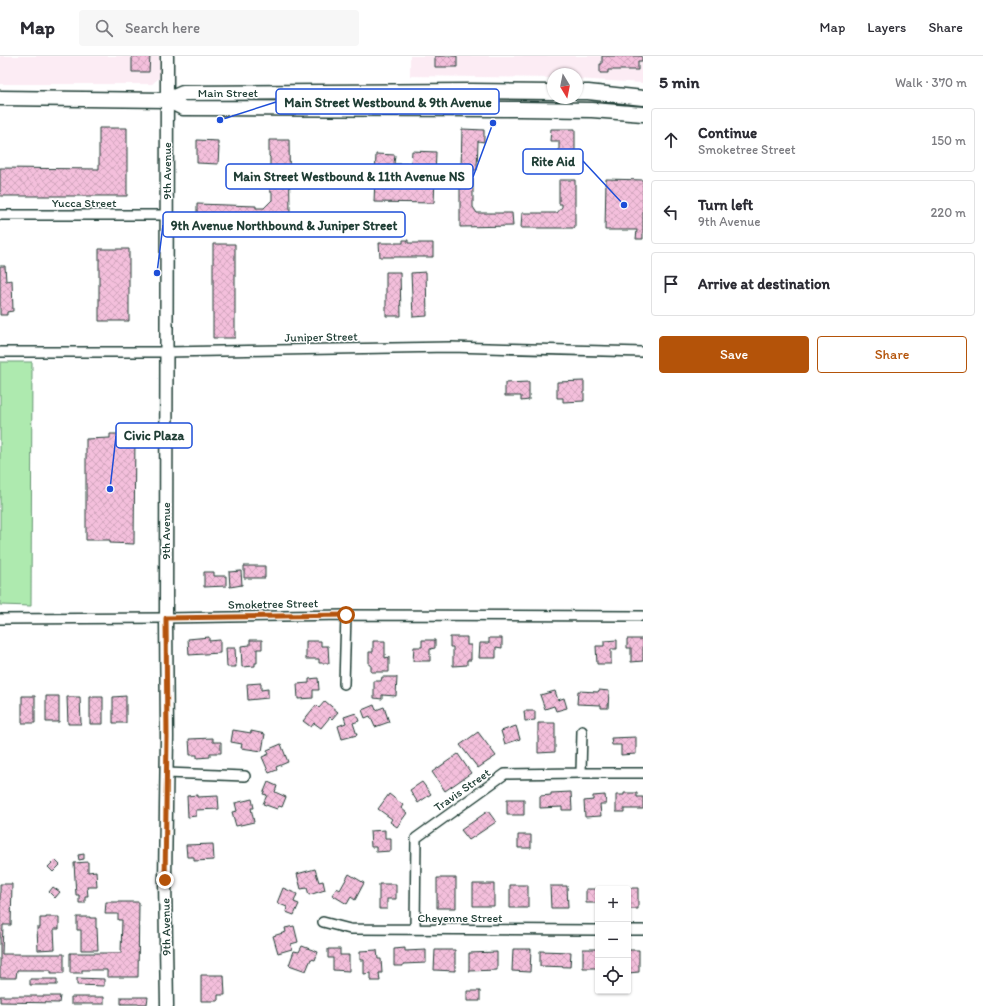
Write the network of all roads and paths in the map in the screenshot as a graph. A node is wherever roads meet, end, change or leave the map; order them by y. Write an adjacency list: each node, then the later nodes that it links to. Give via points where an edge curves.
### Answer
1 (167, 56): 7 (street, 9th Avenue)
2 (470, 92): 3 (main road, Main Street); 7 (main road, Main Street, via 183,93); 8 (main road, via 466,98 456,102 388,101)
3 (547, 92)
4 (583, 92): 6 (main road)
5 (0, 98): 7 (main road, Main Street)
6 (643, 98)
7 (167, 100): 8 (main road, Main Street, via 183,108); 11 (street, 9th Avenue)
8 (368, 108): 9 (main road, Main Street, via 592,110)
9 (643, 114)
10 (0, 215): 11 (street, Yucca Street)
11 (167, 215): 13 (street, 9th Avenue)
12 (0, 352): 13 (street, Juniper Street)
13 (167, 352): 14 (street, Juniper Street, via 450,347); 17 (street, 9th Avenue)
14 (643, 352)
15 (346, 615): 16 (street, Smoketree Street); 17 (street, Smoketree Street); 19 (street)
16 (643, 616)
17 (166, 618): 18 (street, Smoketree Street); 21 (street, 9th Avenue)
18 (0, 619)
19 (344, 684)
20 (582, 731): 22 (street)
21 (166, 773): 24 (street); 30 (street, 9th Avenue)
22 (581, 773): 23 (street, Travis Street); 26 (street, Travis Street, via 505,774 416,838)
23 (643, 773)
24 (245, 776)
25 (323, 922): 26 (street, Cheyenne Street, via 350,930)
26 (415, 929): 27 (street, Cheyenne Street)
27 (595, 930)
28 (631, 930): 29 (street)
29 (643, 930)
30 (167, 1006)

